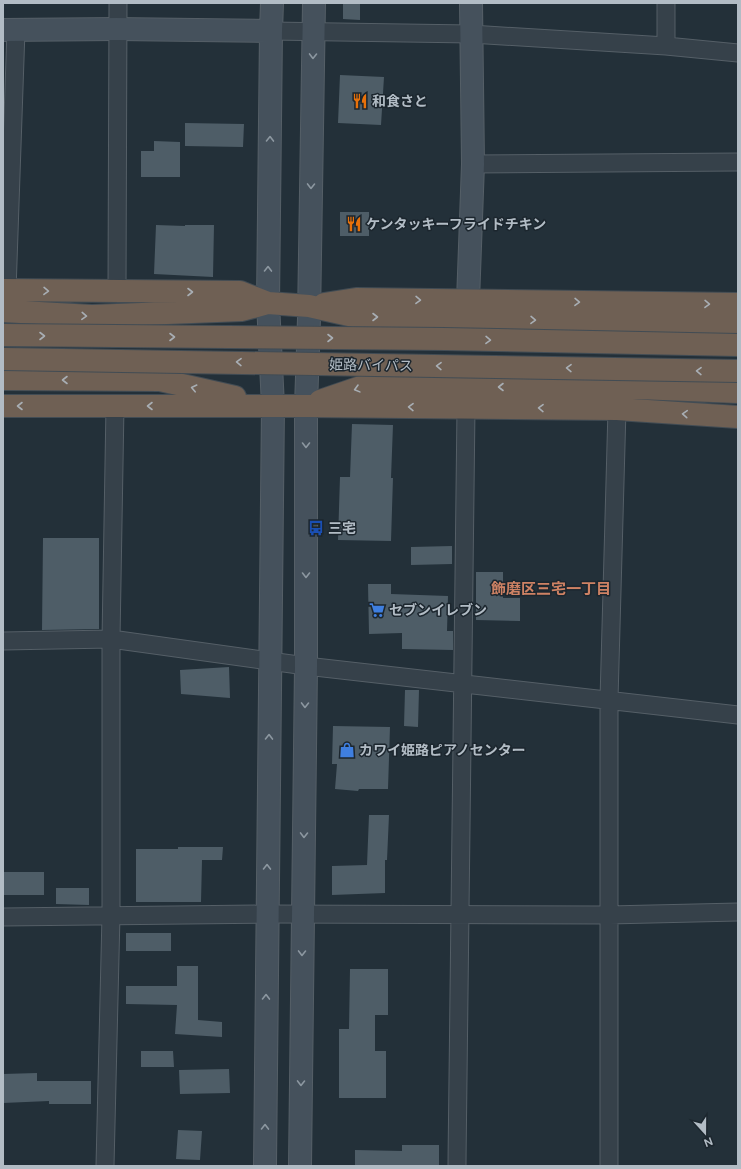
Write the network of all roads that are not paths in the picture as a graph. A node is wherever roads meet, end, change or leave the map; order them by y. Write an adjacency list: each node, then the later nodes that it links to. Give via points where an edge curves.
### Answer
1 (118, 3): 6 (street)
2 (272, 3): 8 (street)
3 (314, 3): 9 (street)
4 (471, 3): 10 (street)
5 (666, 3): 11 (street)
6 (117, 28): 7 (street); 8 (street); 15 (street)
7 (9, 30): 16 (street)
8 (271, 31): 9 (street); 18 (street, one-way to 8)
9 (314, 31): 10 (street); 20 (street, one-way to 20)
10 (471, 34): 11 (street); 14 (street)
11 (666, 46): 12 (street)
12 (738, 53)
13 (738, 162): 14 (street)
14 (473, 164): 17 (street)
15 (116, 292): 16 (highway, one-way to 15); 18 (highway, one-way to 18, via 240,292)
16 (4, 297): 18 (highway, one-way to 18, via 92,316 242,310)
17 (468, 301): 19 (highway, one-way to 19); 20 (highway, one-way to 17, via 356,299)
18 (268, 303): 20 (highway); 30 (street)
19 (738, 304)
20 (309, 306): 21 (highway, one-way to 21, via 358,317); 31 (street)
21 (738, 324)
22 (3, 335): 23 (highway, 姫路バイパス, one-way to 23, bridge)
23 (738, 345)
24 (3, 359): 25 (highway, 姫路バイパス, one-way to 24, bridge)
25 (738, 371)
26 (3, 379): 30 (highway, one-way to 26, via 160,380)
27 (738, 392): 31 (highway, one-way to 31, via 638,388 361,387)
28 (3, 406): 29 (highway, one-way to 28)
29 (116, 406): 30 (highway, one-way to 29); 35 (street)
30 (273, 406): 31 (highway); 37 (street)
31 (306, 406): 32 (highway, one-way to 31); 38 (street, one-way to 38)
32 (466, 408): 33 (highway, one-way to 32); 39 (street)
33 (617, 409): 34 (highway, one-way to 33); 40 (street)
34 (738, 417)
35 (111, 639): 36 (street); 37 (street); 47 (street)
36 (3, 642)
37 (270, 661): 38 (street); 43 (street, one-way to 37)
38 (306, 666): 39 (street); 44 (street, one-way to 44)
39 (463, 684): 40 (street); 45 (street)
40 (608, 700): 41 (street); 46 (street)
41 (738, 715)
42 (738, 912): 46 (street)
43 (267, 914): 44 (street); 47 (street); 50 (street, one-way to 43)
44 (303, 914): 45 (street); 51 (street, one-way to 51)
45 (459, 914): 46 (street); 52 (street)
46 (610, 914): 53 (street)
47 (111, 916): 48 (street); 49 (street)
48 (3, 917)
49 (106, 1166)
50 (265, 1166)
51 (300, 1166)
52 (457, 1166)
53 (609, 1166)

